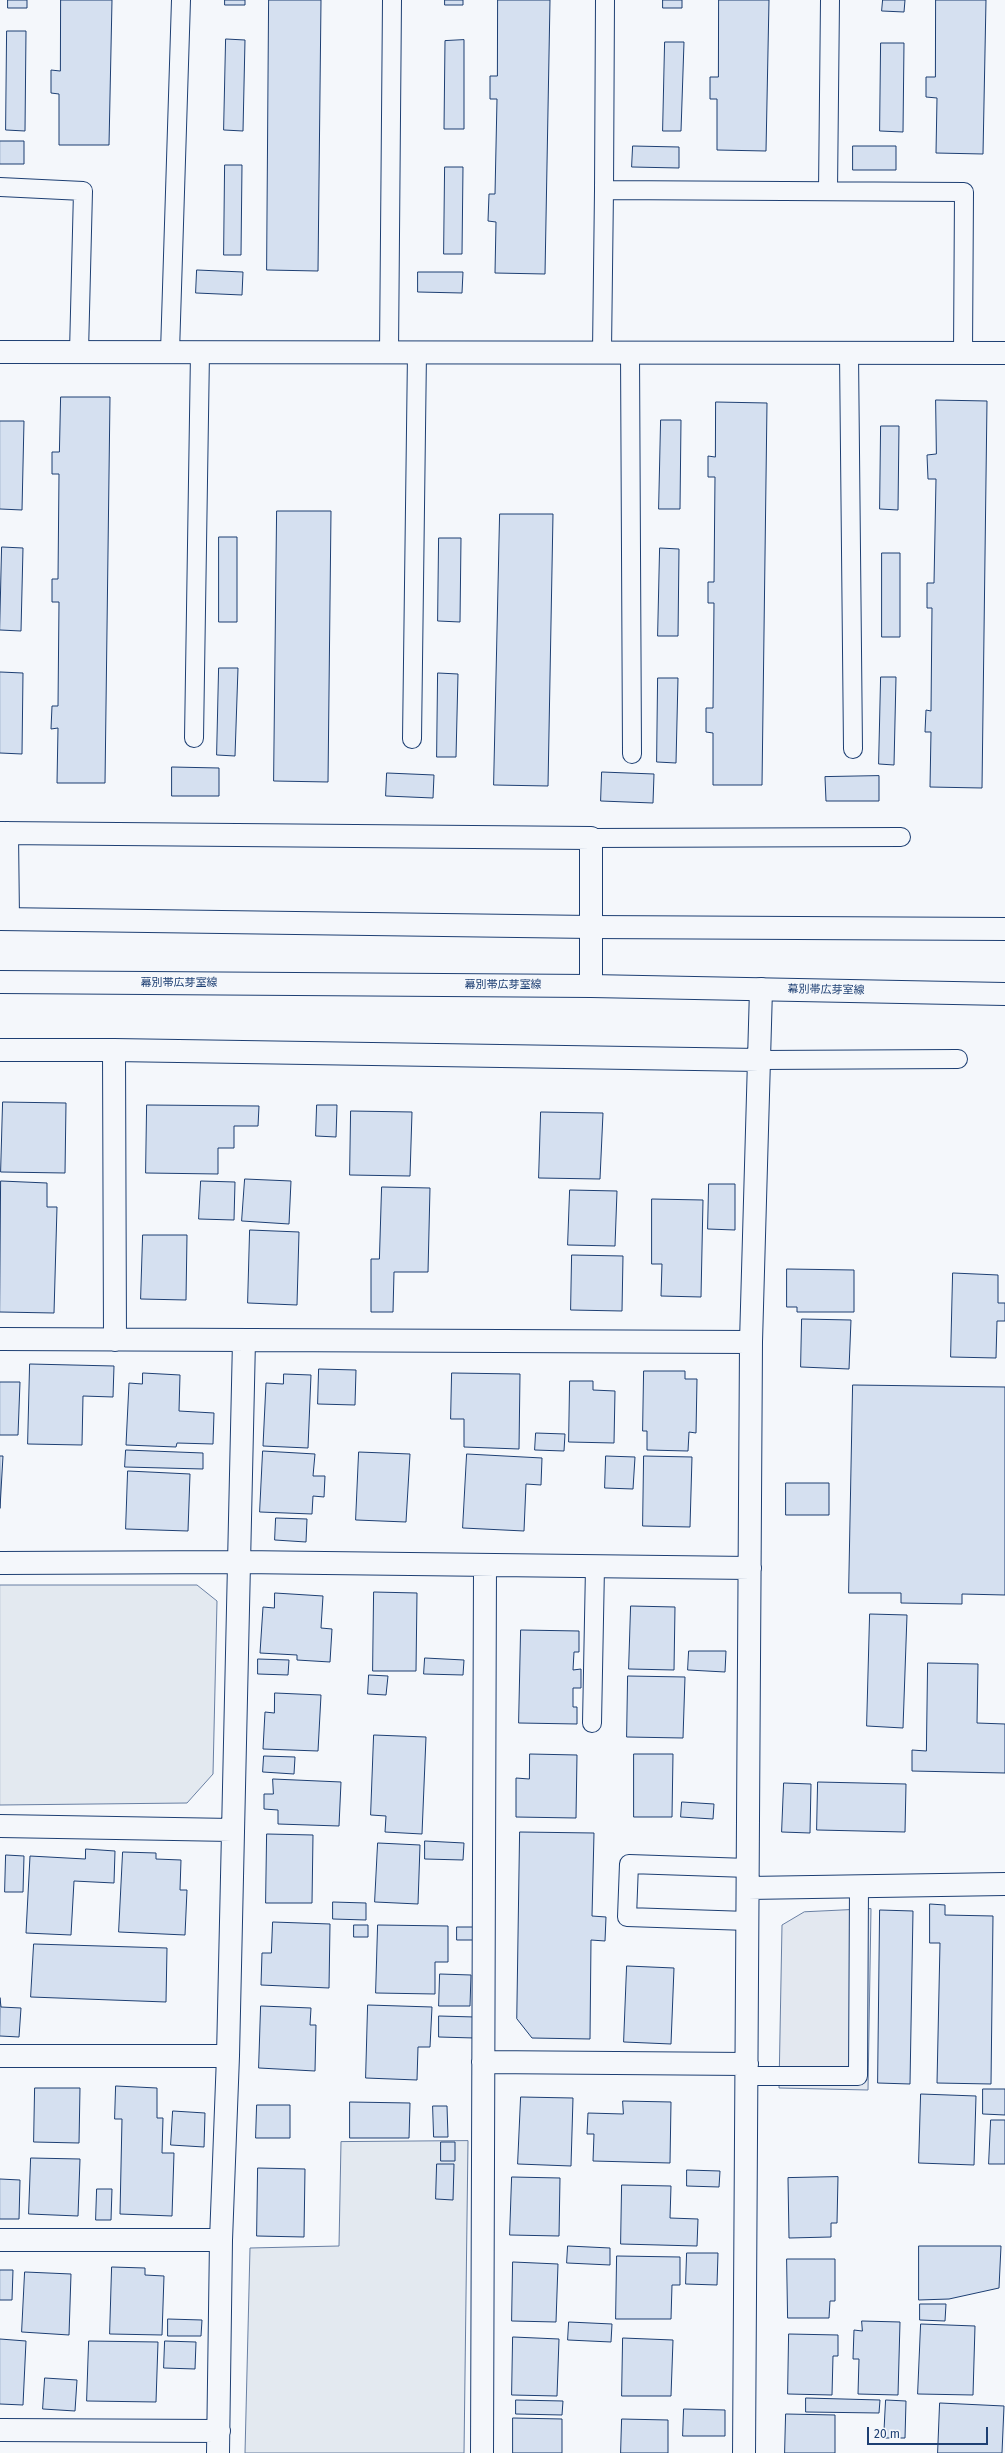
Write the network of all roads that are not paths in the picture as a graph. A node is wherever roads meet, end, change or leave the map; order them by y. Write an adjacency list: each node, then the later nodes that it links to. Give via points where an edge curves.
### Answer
1 (181, 0): 10 (lane)
2 (392, 0): 12 (lane)
3 (605, 0): 6 (lane)
4 (830, 0): 7 (lane)
5 (0, 187): 9 (lane, via 84,191)
6 (604, 190): 7 (lane); 14 (lane)
7 (828, 191): 17 (lane, via 964,192)
8 (0, 352): 9 (street)
9 (79, 352): 10 (street)
10 (170, 352): 11 (street)
11 (200, 352): 12 (street); 19 (lane)
12 (389, 352): 13 (street)
13 (417, 352): 14 (street); 20 (lane)
14 (602, 352): 15 (street)
15 (630, 352): 16 (street); 22 (lane)
16 (849, 353): 17 (street); 21 (lane)
17 (963, 353): 18 (street)
18 (1005, 353)
19 (194, 738)
20 (412, 739)
21 (853, 749)
22 (632, 754)
23 (4, 833): 25 (street); 26 (street)
24 (902, 837): 25 (lane)
25 (591, 838): 27 (street)
26 (4, 919): 27 (street)
27 (591, 927): 28 (street); 30 (street)
28 (1005, 928)
29 (0, 982): 30 (street, 幕別帯広芽室線)
30 (591, 986): 31 (street, 幕別帯広芽室線)
31 (761, 988): 32 (street, 幕別帯広芽室線); 36 (street)
32 (1005, 994)
33 (0, 1050): 34 (street)
34 (114, 1050): 36 (street); 38 (street)
35 (958, 1059): 36 (lane)
36 (759, 1060): 40 (street)
37 (0, 1339): 38 (street)
38 (115, 1340): 39 (street)
39 (244, 1340): 40 (street); 41 (street)
40 (751, 1342): 45 (street)
41 (240, 1562): 42 (street); 43 (street); 48 (street)
42 (0, 1563)
43 (486, 1566): 44 (street); 55 (street)
44 (595, 1567): 45 (street); 46 (lane)
45 (750, 1568): 49 (street)
46 (592, 1723)
47 (0, 1826): 48 (street)
48 (232, 1830): 54 (street)
49 (748, 1878): 51 (street); 52 (street); 52 (lane, via 629,1864 627,1917)
50 (1005, 1884): 51 (street)
51 (859, 1886): 56 (lane, via 858,2076)
52 (748, 1920): 56 (street)
53 (0, 2056): 54 (street)
54 (228, 2056): 58 (street)
55 (483, 2062): 56 (street); 62 (street)
56 (747, 2070): 63 (street)
57 (0, 2240): 58 (street)
58 (221, 2240): 60 (street)
59 (0, 2430): 60 (street)
60 (218, 2431): 61 (street)
61 (218, 2453)
62 (482, 2453)
63 (744, 2453)

